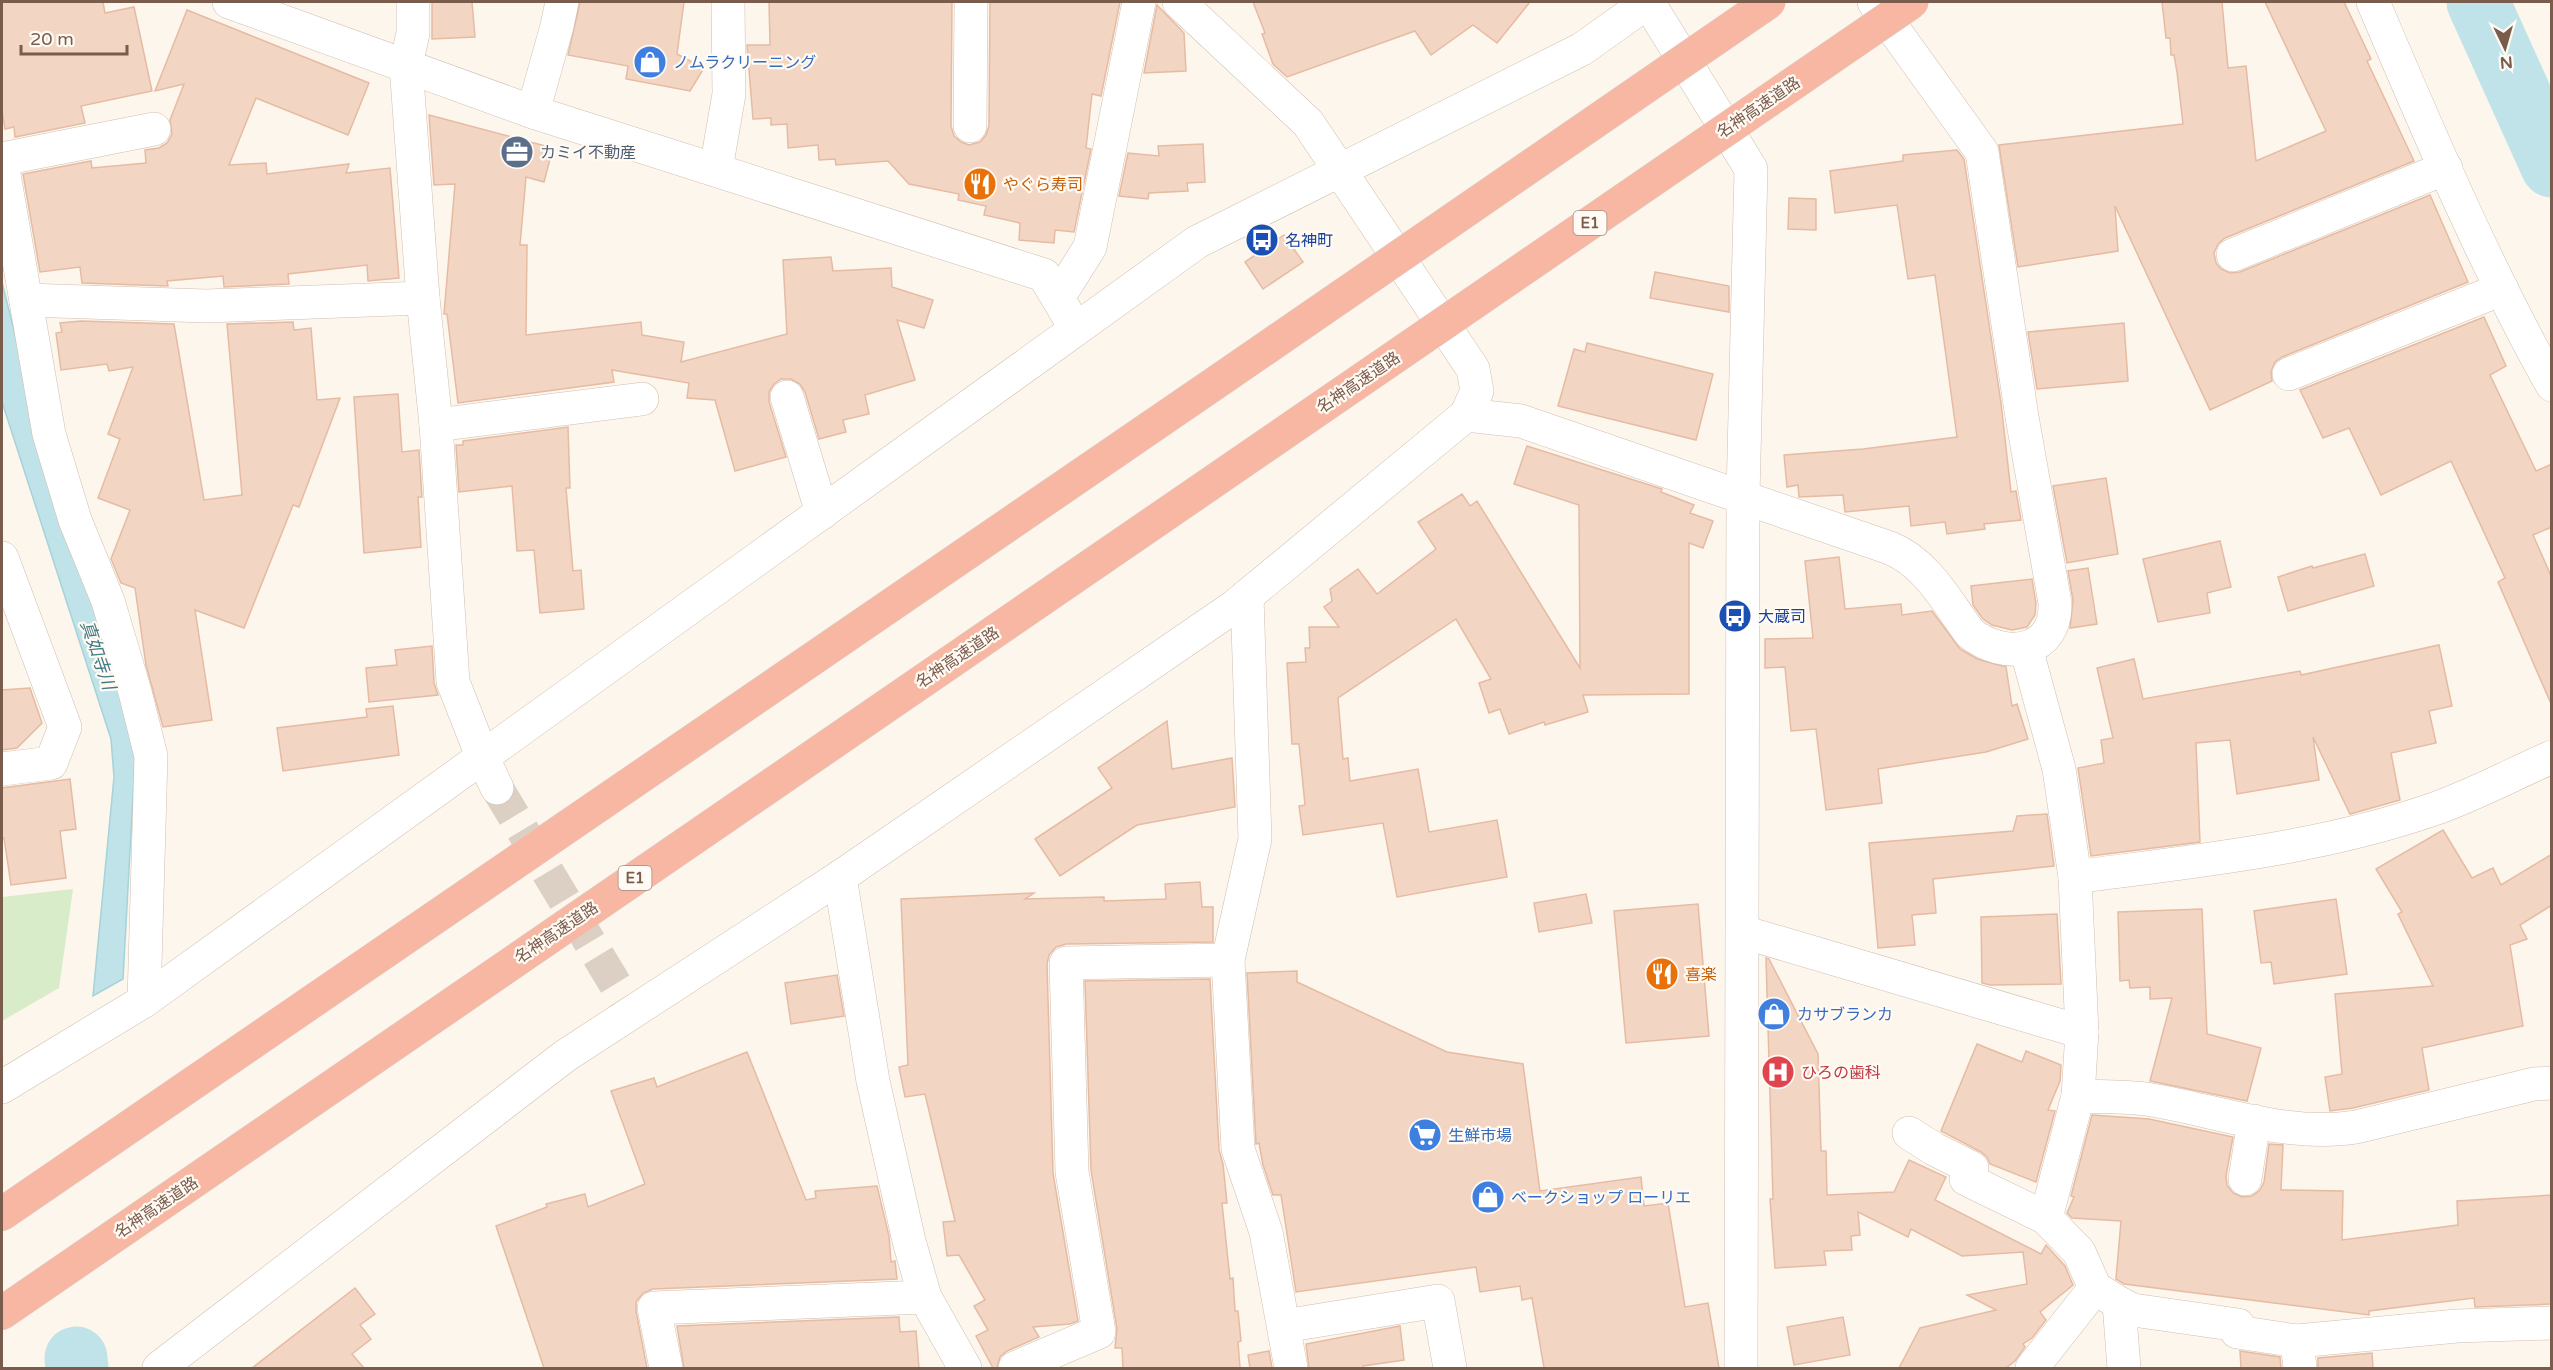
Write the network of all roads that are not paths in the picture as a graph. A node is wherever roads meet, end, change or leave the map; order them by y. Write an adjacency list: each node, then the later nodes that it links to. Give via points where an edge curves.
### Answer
1 (229, 2): 13 (street)
2 (413, 2): 14 (street, via 413,33)
3 (562, 2): 15 (street)
4 (728, 2): 20 (street, via 729,94)
5 (971, 2): 16 (street)
6 (1139, 2): 25 (street, via 1090,247)
7 (1179, 2): 21 (street, via 1308,123)
8 (1648, 2): 21 (street, via 1582,49); 34 (street, via 1751,169)
9 (1769, 2): 55 (highway, bridge)
10 (1874, 2): 38 (street, via 1982,152 2055,603 2049,630)
11 (1912, 2): 59 (highway, 名神高速道路 / E1, bridge)
12 (2373, 2): 19 (street)
13 (260, 8): 14 (street)
14 (406, 65): 15 (street); 24 (street)
15 (533, 112): 20 (street)
16 (970, 126)
17 (154, 129): 18 (street)
18 (2, 161): 26 (street)
19 (2446, 168): 22 (street); 23 (street)
20 (716, 169): 25 (street, via 1044,275)
21 (1339, 171): 27 (street, via 1197,242); 32 (street, via 1473,369 1477,391)
22 (2234, 255)
23 (2502, 289): 28 (street); 29 (street)
24 (423, 298): 26 (street, via 206,306); 33 (street)
25 (1058, 298): 27 (street)
26 (26, 300): 47 (street, via 49,434 75,520 108,601 151,756)
27 (1076, 328): 35 (street)
28 (2289, 374)
29 (2552, 385)
30 (787, 397): 35 (street)
31 (642, 399): 33 (street)
32 (1466, 415): 34 (street, via 1521,421); 37 (street)
33 (436, 425): 39 (street, via 453,682)
34 (1743, 496): 38 (street, via 1909,557 1979,641 2002,649); 45 (street)
35 (822, 513): 39 (street)
36 (2, 558): 41 (street, via 64,727 51,763)
37 (1247, 596): 43 (street); 46 (street, via 1255,839)
38 (2026, 648): 44 (street, via 2059,769)
39 (482, 756): 42 (street); 47 (street)
40 (2552, 757): 44 (street, via 2435,809 2325,840)
41 (2, 770)
42 (497, 788)
43 (840, 877): 58 (street, via 873,1081); 64 (street, via 565,1056)
44 (2075, 877): 48 (street)
45 (1743, 932): 48 (street); 70 (street)
46 (1228, 960): 61 (street, via 1238,1149 1266,1232); 63 (street, via 1066,963 1072,1172 1099,1332)
47 (144, 1001): 50 (street)
48 (2082, 1032): 51 (street)
49 (2552, 1083): 52 (street, via 2341,1129)
50 (2, 1087)
51 (2078, 1096): 52 (street, via 2149,1099); 56 (street)
52 (2254, 1121): 54 (street)
53 (1909, 1133): 56 (street, via 1972,1168 1966,1179)
54 (2245, 1179)
55 (2, 1214)
56 (2046, 1218): 57 (street, via 2079,1252)
57 (2107, 1296): 62 (street, via 2133,1310 2238,1325 2237,1332); 71 (street); 72 (street)
58 (925, 1297): 65 (street, via 654,1308); 66 (street)
59 (2, 1313)
60 (2552, 1323): 62 (street, via 2457,1326)
61 (1284, 1326): 68 (street); 69 (street, via 1438,1301)
62 (2299, 1355)
63 (1076, 1357): 67 (street)
64 (159, 1368)
65 (666, 1368)
66 (965, 1368)
67 (1015, 1368)
68 (1291, 1368)
69 (1450, 1368)
70 (1741, 1368)
71 (2032, 1368)
72 (2124, 1368)

